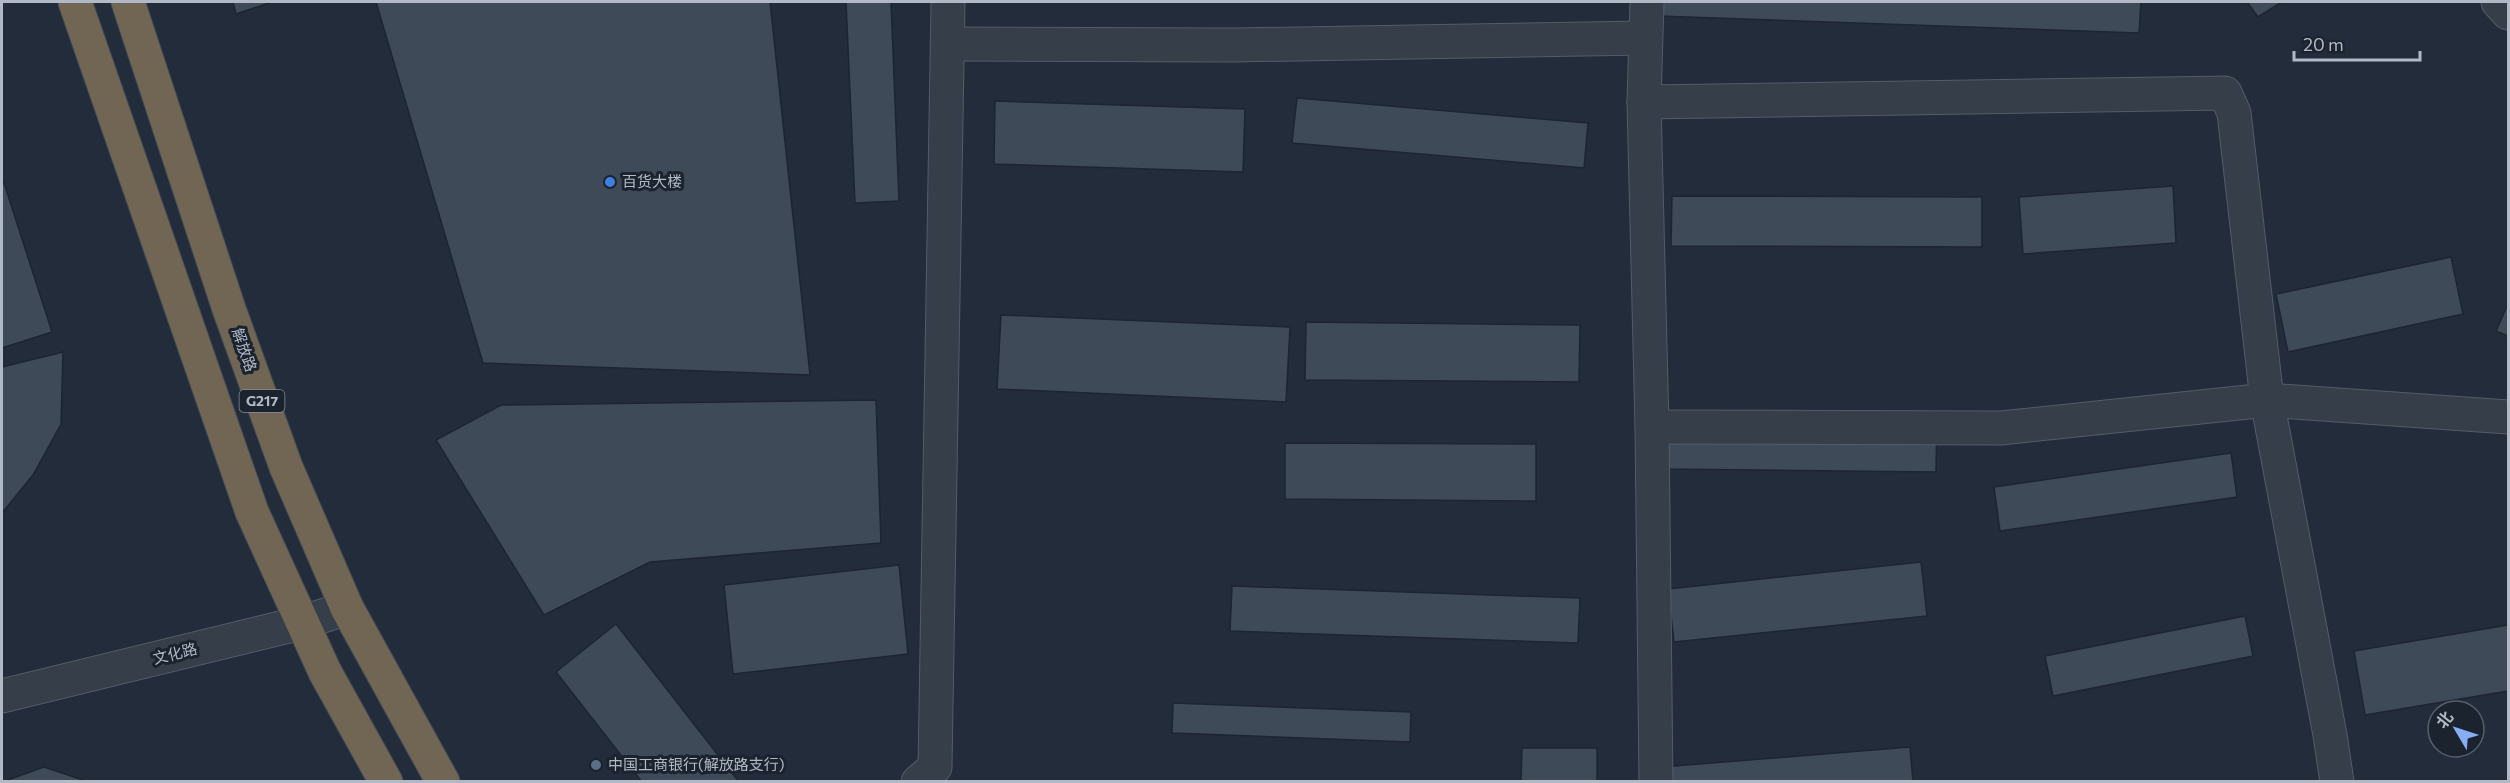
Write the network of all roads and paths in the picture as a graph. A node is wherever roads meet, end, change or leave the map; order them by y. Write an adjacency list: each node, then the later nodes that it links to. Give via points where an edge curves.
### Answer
1 (75, 2): 14 (highway, G217, via 252,512)
2 (129, 2): 13 (highway, 解放路 / G217, via 286,467)
3 (948, 2): 8 (street)
4 (1647, 2): 7 (street)
5 (2498, 2): 6 (street)
6 (2508, 13)
7 (1646, 38): 8 (street, via 1234,45); 9 (street)
8 (948, 44): 18 (street, via 935,767)
9 (1644, 102): 10 (street, via 2225,93 2234,113); 12 (street)
10 (2267, 400): 11 (street); 12 (street, via 2001,428); 20 (street)
11 (2508, 417)
12 (1652, 427): 19 (street)
13 (347, 608): 14 (street, 文化路); 17 (highway, 解放路 / G217)
14 (301, 623): 15 (street, 文化路); 16 (highway, G217)
15 (2, 696)
16 (386, 782)
17 (443, 782)
18 (918, 782)
19 (1656, 782)
20 (2337, 782)

